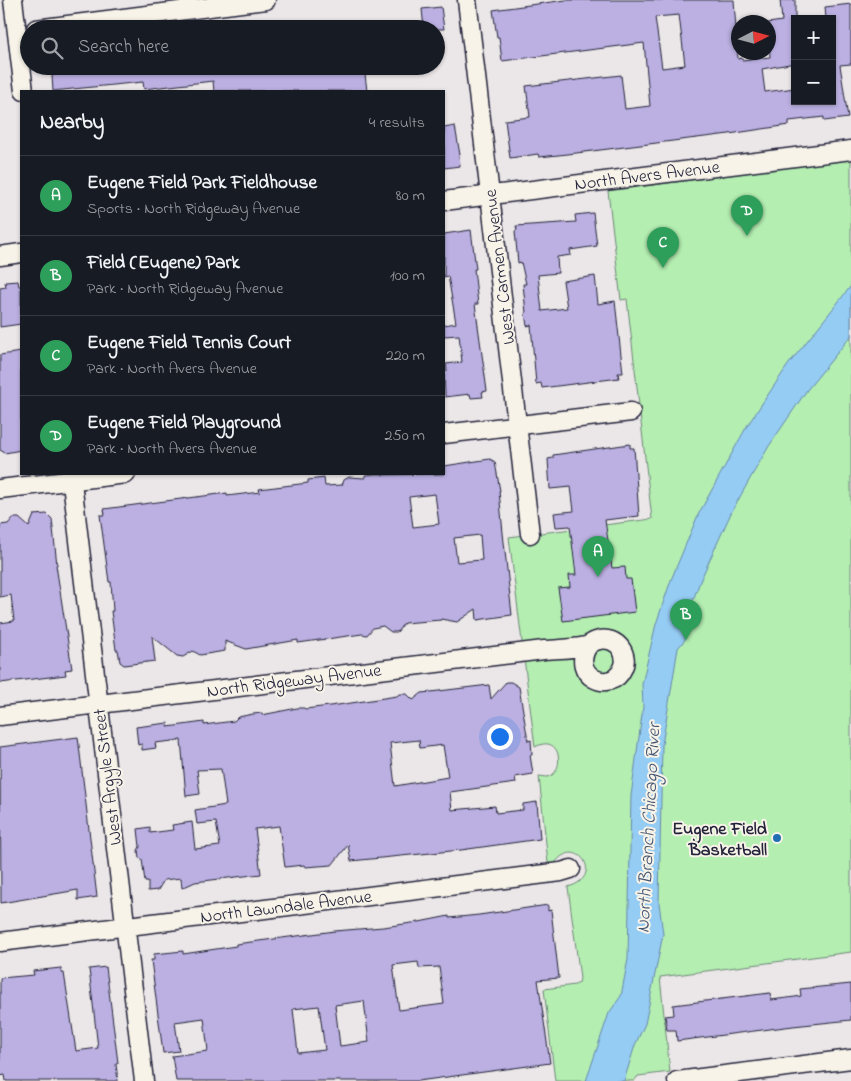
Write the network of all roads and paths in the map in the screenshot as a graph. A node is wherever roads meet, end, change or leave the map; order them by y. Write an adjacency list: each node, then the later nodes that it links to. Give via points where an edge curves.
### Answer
1 (13, 0): 5 (street)
2 (266, 0): 4 (street)
3 (466, 0): 9 (street, West Carmen Avenue)
4 (107, 20)
5 (20, 21)
6 (24, 75): 7 (street)
7 (24, 90)
8 (851, 150): 9 (street, North Avers Avenue)
9 (490, 195): 10 (street, North Avers Avenue); 14 (street, West Carmen Avenue)
10 (445, 201)
11 (20, 253): 12 (street)
12 (0, 256)
13 (631, 412): 14 (street)
14 (518, 425): 15 (street); 19 (street, West Carmen Avenue)
15 (445, 434)
16 (108, 475): 17 (street)
17 (71, 477): 18 (street); 21 (street, West Argyle Street)
18 (0, 489)
19 (530, 534)
20 (588, 646): 21 (street, North Ridgeway Avenue)
21 (98, 703): 22 (street, North Ridgeway Avenue); 24 (street, West Argyle Street)
22 (0, 716)
23 (571, 869): 24 (street, North Lawndale Avenue)
24 (125, 926): 25 (street, North Lawndale Avenue); 27 (street, West Argyle Street)
25 (0, 942)
26 (851, 1059): 28 (street)
27 (144, 1081)
28 (677, 1081)

